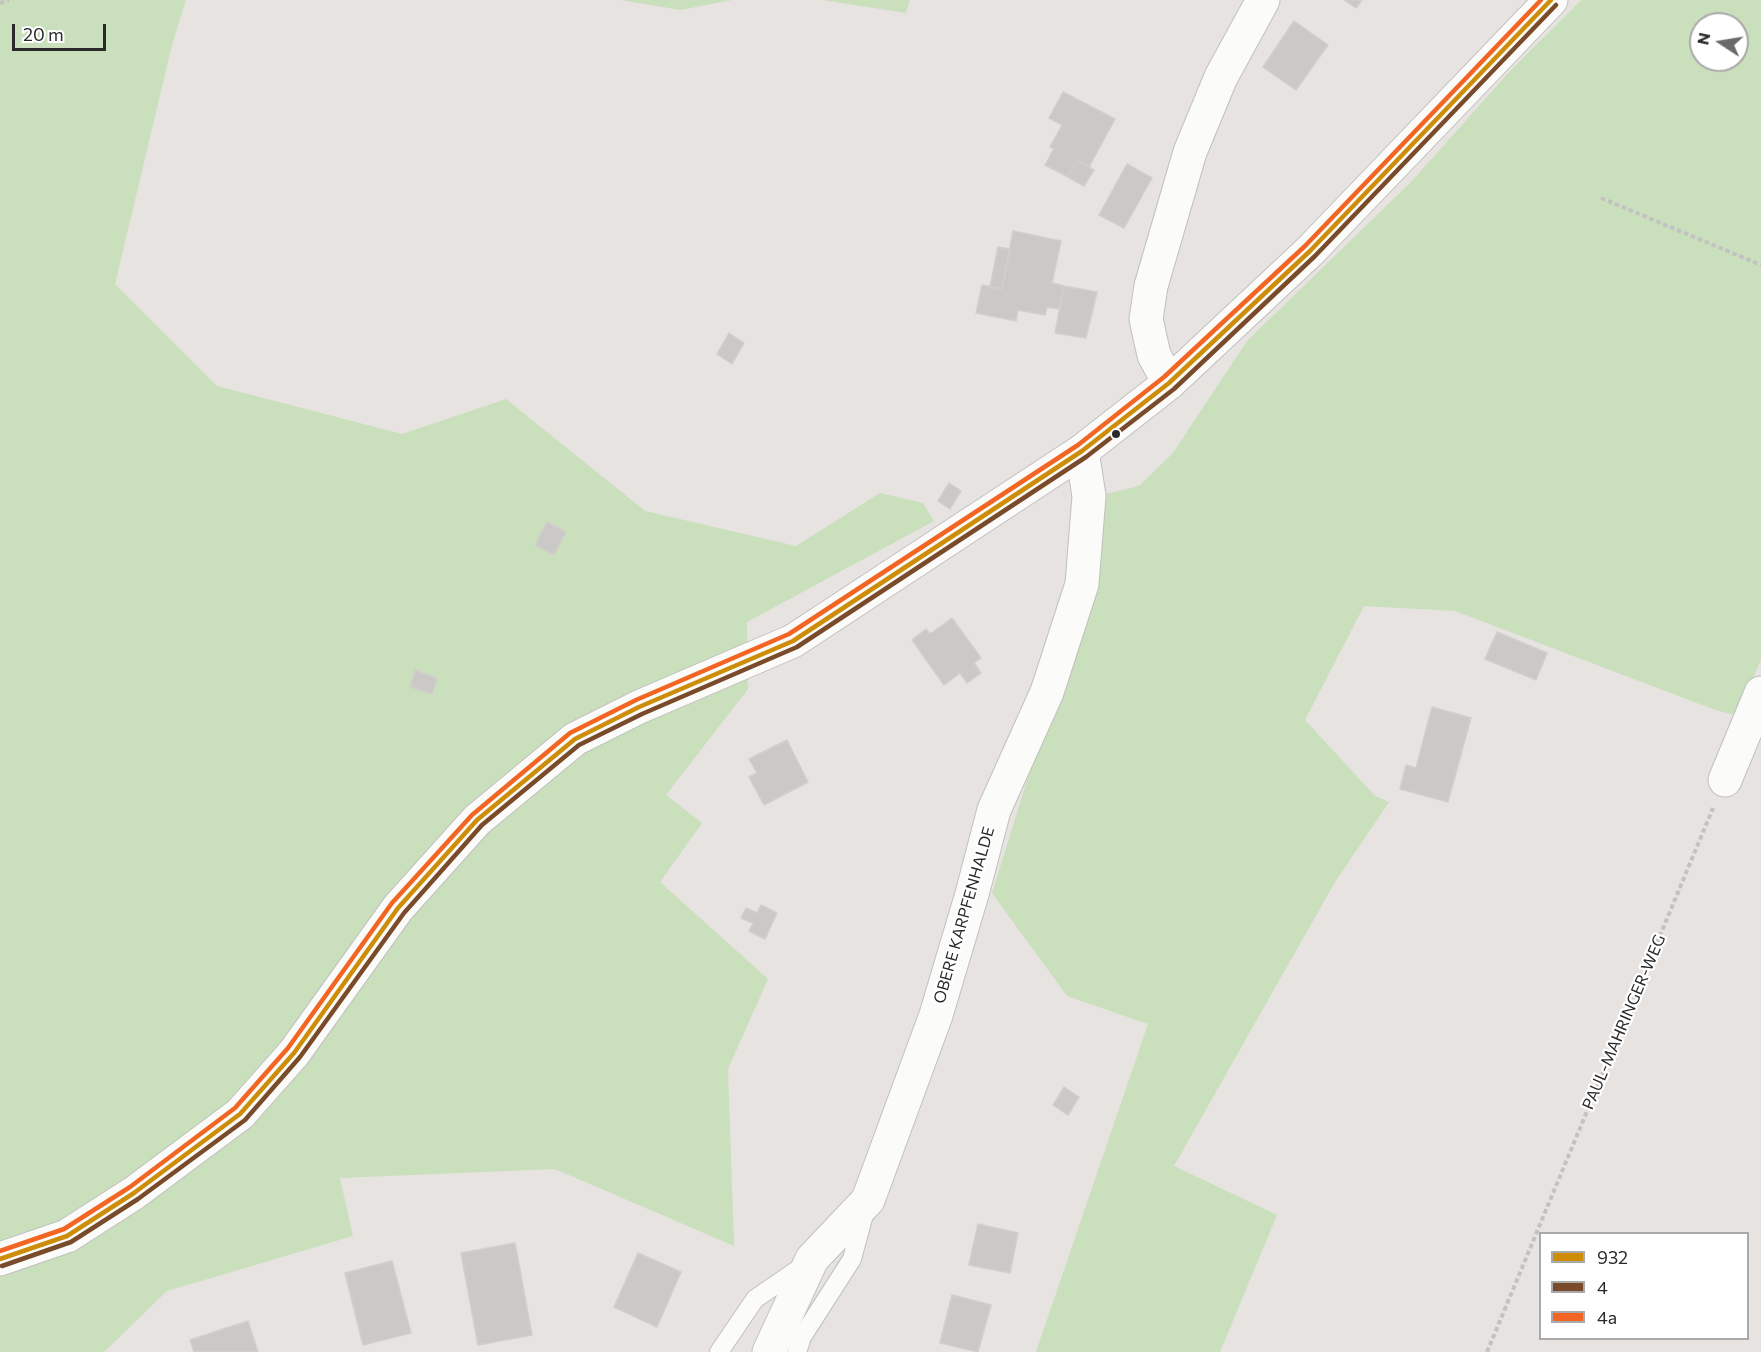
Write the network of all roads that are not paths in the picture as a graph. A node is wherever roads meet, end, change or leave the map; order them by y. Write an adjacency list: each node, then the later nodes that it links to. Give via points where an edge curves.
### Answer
1 (1263, 0): 3 (main road, via 1221,77 1190,152 1151,286 1146,319 1154,355)
2 (1551, 0): 3 (main road, via 1310,251)
3 (1168, 384): 4 (main road)
4 (1082, 451): 7 (main road, OBERE KARPFENHALDE, via 1089,496 1082,584 1047,692 994,810 936,1015); 8 (main road, via 793,641 639,707 575,740 477,820 398,908 294,1053 240,1114 134,1193 67,1236)
5 (1761, 693): 6 (main road)
6 (1725, 780)
7 (868, 1200): 9 (main road, OBERE KARPFENHALDE); 12 (lane, via 852,1259 802,1337)
8 (0, 1259)
9 (812, 1259): 10 (lane, via 755,1299); 11 (main road, OBERE KARPFENHALDE)
10 (719, 1352)
11 (769, 1352)
12 (797, 1352)

